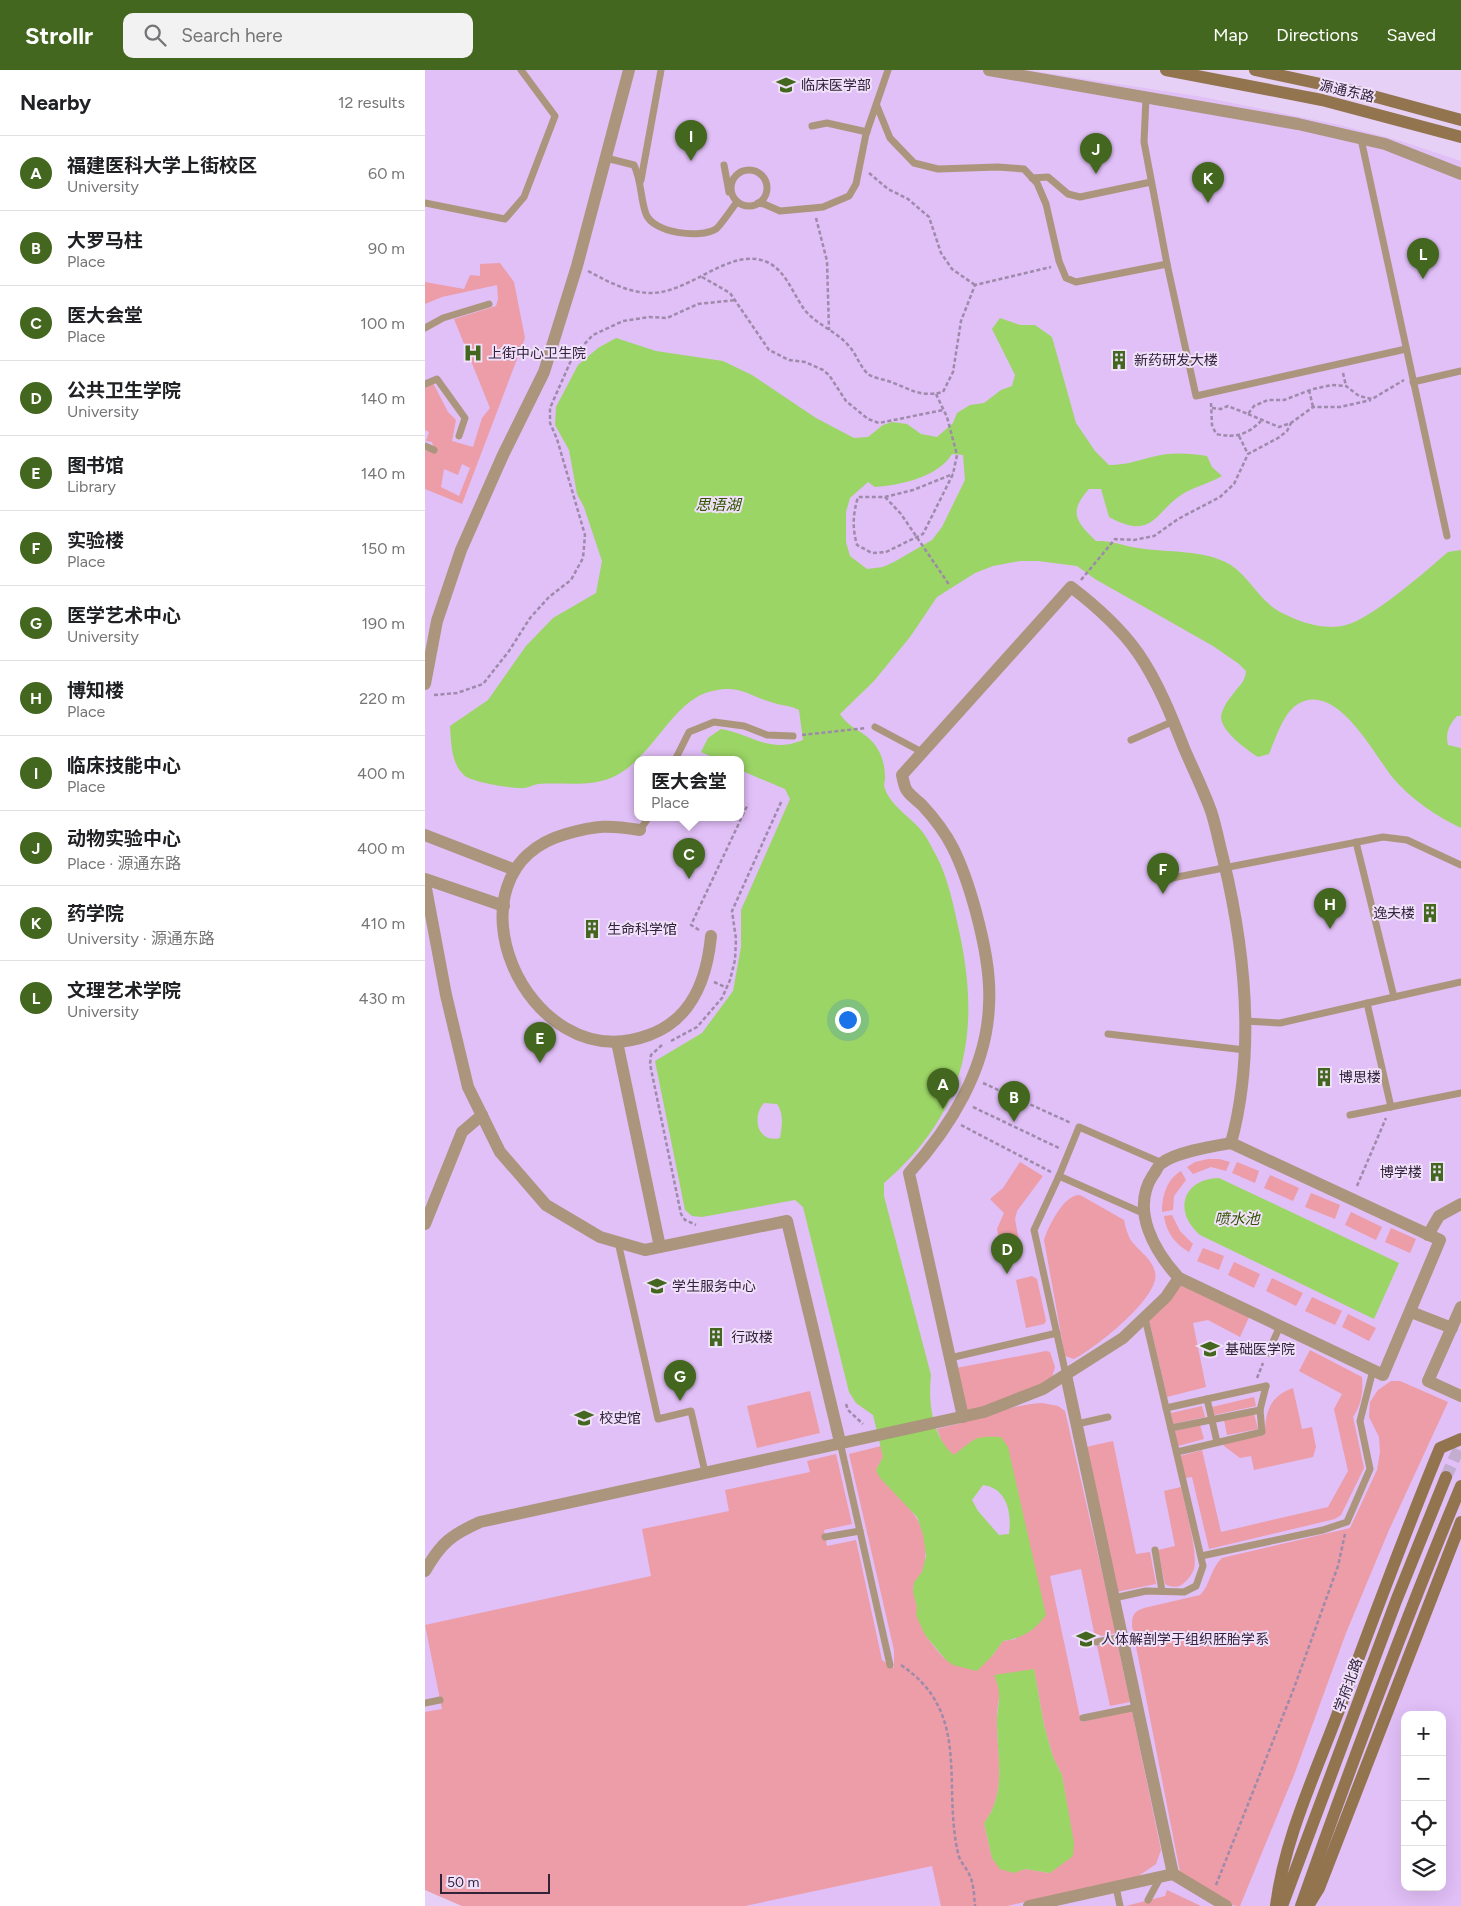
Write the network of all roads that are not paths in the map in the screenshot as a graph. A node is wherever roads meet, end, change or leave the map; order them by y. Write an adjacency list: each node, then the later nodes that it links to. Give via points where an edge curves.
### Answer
1 (521, 70): 24 (lane, via 555,116 524,197 505,219)
2 (629, 70): 15 (street)
3 (661, 70): 21 (lane)
4 (888, 70): 9 (lane)
5 (989, 70): 8 (street)
6 (1166, 70): 13 (main road, 源通东路, via 1322,100)
7 (1255, 70): 10 (main road, 源通东路, via 1358,92)
8 (1146, 98): 14 (street); 22 (lane, via 1144,142)
9 (877, 106): 12 (lane); 20 (lane, via 890,138 913,163 938,169 998,167 1023,170)
10 (1461, 120)
11 (812, 126): 12 (lane, via 827,123)
12 (867, 132): 25 (lane, via 856,184 849,196 823,207 780,211)
13 (1461, 137)
14 (1361, 138): 18 (street); 29 (lane)
15 (606, 158): 21 (lane, via 634,165); 37 (street, via 544,372 461,550 437,621)
16 (724, 164): 23 (lane, via 730,196)
17 (771, 174): 19 (lane)
18 (1461, 174)
19 (763, 178): 23 (lane, via 753,171 741,172 733,180 731,192); 25 (lane, via 765,194)
20 (1032, 178): 22 (lane, via 1048,177 1067,194 1080,197); 26 (lane, via 1046,204 1066,278 1076,282)
21 (641, 180): 23 (lane, via 646,215 658,226 680,233 695,235 716,229)
22 (1151, 182): 26 (lane)
23 (735, 199): 25 (lane, via 747,206)
24 (425, 203)
25 (758, 204)
26 (1167, 264): 29 (lane, via 1196,396)
27 (489, 304): 28 (lane, via 443,318)
28 (425, 328)
29 (1406, 349): 31 (lane)
30 (1461, 371): 31 (lane)
31 (1412, 379): 36 (lane)
32 (425, 384): 33 (lane, via 437,379 465,418)
33 (459, 436)
34 (425, 446): 35 (lane)
35 (433, 450)
36 (1447, 536)
37 (425, 684)
38 (1174, 721): 41 (lane); 42 (street, via 1138,653 1108,616 1071,587); 49 (street, via 1211,812)
39 (875, 726): 42 (lane)
40 (793, 736): 43 (lane, via 767,735 744,726 714,722 689,732)
41 (1131, 740)
42 (922, 752): 83 (street, via 902,775 907,790 944,830 954,851 969,888 988,967 989,1006 983,1045 971,1078 950,1120 909,1173)
43 (677, 756)
44 (646, 821): 45 (lane)
45 (640, 830): 50 (street, via 608,824 559,836 533,849)
46 (425, 835): 50 (street)
47 (1356, 842): 48 (lane, via 1383,837 1407,840); 49 (lane); 56 (lane)
48 (1461, 865)
49 (1225, 867): 51 (lane); 58 (street, via 1240,949)
50 (515, 870): 53 (street)
51 (1167, 879)
52 (425, 881): 53 (street); 64 (street, via 445,995 468,1087)
53 (504, 906): 60 (street, via 507,951 513,972 525,992 547,1014 573,1031 599,1041)
54 (711, 936): 60 (street, via 704,978 686,1009 654,1033)
55 (1461, 982): 56 (lane)
56 (1394, 997): 57 (lane)
57 (1367, 1003): 58 (lane, via 1280,1023); 63 (lane)
58 (1244, 1021): 61 (street)
59 (1108, 1034): 61 (lane)
60 (617, 1042): 74 (street)
61 (1245, 1050): 66 (street, via 1239,1116)
62 (1461, 1093): 63 (lane)
63 (1391, 1107): 65 (lane)
64 (482, 1115): 71 (street, via 461,1132); 73 (street, via 500,1152 546,1205 600,1237)
65 (1351, 1115)
66 (1231, 1143): 67 (street, via 1185,1153); 72 (street)
67 (1162, 1163): 68 (lane, via 1079,1127); 70 (street, via 1144,1198)
68 (1059, 1176): 70 (lane); 81 (lane, via 1034,1230)
69 (1461, 1204): 72 (street, via 1439,1216)
70 (1145, 1214): 75 (street, via 1152,1241)
71 (425, 1224)
72 (1428, 1234): 77 (street, via 1439,1240)
73 (618, 1242): 74 (street, via 645,1250); 99 (lane, via 658,1419 691,1411)
74 (659, 1247): 96 (street, via 787,1221)
75 (1179, 1278): 78 (street); 79 (street)
76 (1461, 1307): 80 (street)
77 (1411, 1312): 80 (street); 84 (street, via 1383,1374)
78 (1145, 1318): 85 (street, via 1123,1338); 88 (lane)
79 (1280, 1326): 82 (lane); 84 (street)
80 (1452, 1328): 86 (street, via 1428,1381)
81 (1057, 1333): 83 (lane); 85 (lane)
82 (1268, 1353)
83 (950, 1358): 91 (street)
84 (1373, 1370): 106 (lane, via 1360,1421 1370,1468 1347,1522)
85 (1066, 1375): 91 (street, via 1043,1389); 93 (street)
86 (1461, 1396)
87 (1207, 1399): 88 (lane); 89 (lane, via 1266,1386); 92 (lane)
88 (1166, 1408): 94 (lane)
89 (1260, 1410): 92 (lane); 97 (lane, via 1262,1432)
90 (1108, 1416): 93 (lane)
91 (963, 1417): 96 (street)
92 (1212, 1419): 94 (lane); 97 (lane)
93 (1077, 1424): 109 (street)
94 (1171, 1428): 98 (lane)
95 (1461, 1439): 123 (main road, via 1440,1448 1411,1517 1297,1819 1279,1878)
96 (840, 1442): 99 (street); 103 (lane)
97 (1217, 1442): 98 (lane)
98 (1177, 1452): 106 (lane)
99 (705, 1472): 107 (street, via 480,1522 455,1533 435,1553)
100 (1446, 1476): 124 (main road, 学府北路, via 1395,1601)
101 (1461, 1486): 125 (main road, via 1347,1774)
102 (1461, 1522): 126 (main road, via 1319,1888)
103 (860, 1531): 104 (lane); 112 (lane)
104 (825, 1537)
105 (1155, 1550): 108 (lane)
106 (1201, 1556): 108 (lane, via 1203,1566 1195,1586 1184,1592)
107 (425, 1571)
108 (1162, 1591): 109 (lane)
109 (1114, 1598): 110 (street)
110 (1122, 1637): 111 (lane); 115 (street)
111 (1097, 1642)
112 (890, 1665)
113 (440, 1700): 114 (lane)
114 (425, 1703)
115 (1137, 1707): 116 (lane); 117 (street)
116 (1083, 1718)
117 (1167, 1876): 118 (street); 119 (lane); 122 (street)
118 (1116, 1887): 120 (street); 121 (lane)
119 (1148, 1900)
120 (1036, 1905)
121 (1120, 1906)
122 (1227, 1906)
123 (1276, 1906)
124 (1282, 1906)
125 (1301, 1906)
126 (1309, 1906)

